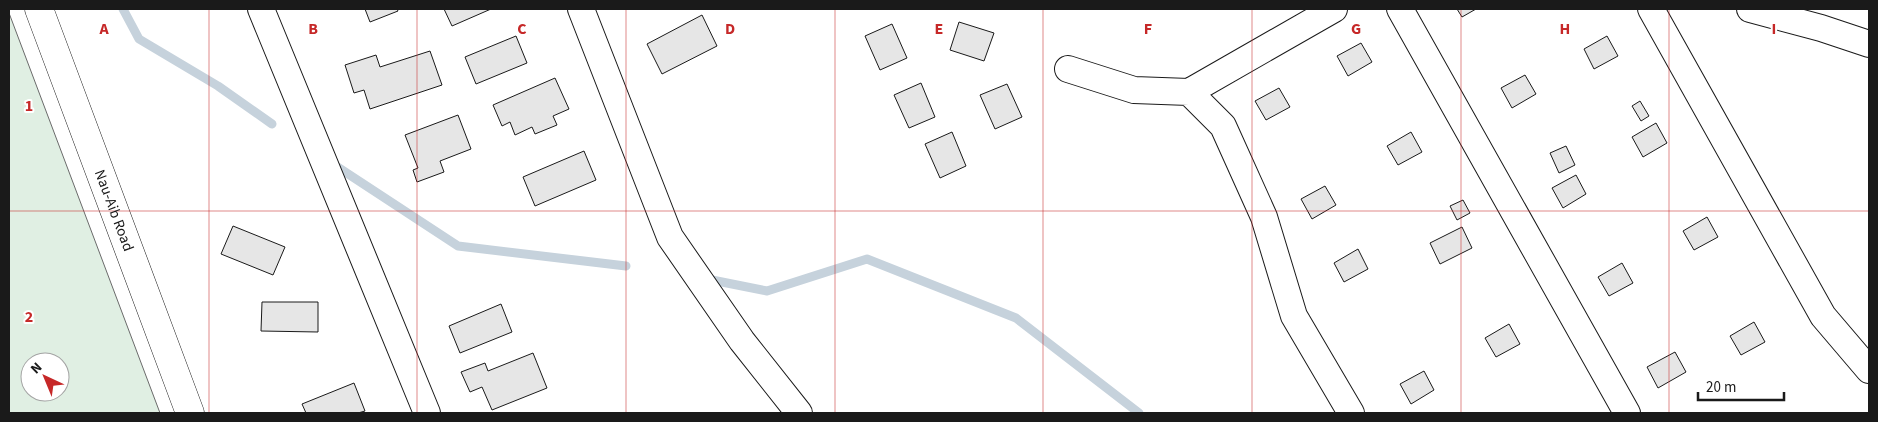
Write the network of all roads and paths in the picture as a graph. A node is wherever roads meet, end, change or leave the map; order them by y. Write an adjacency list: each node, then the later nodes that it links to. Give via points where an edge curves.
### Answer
1 (39, 9): 12 (street, Nau-Aib Road)
2 (261, 9): 13 (street)
3 (581, 9): 14 (street, via 670,237 742,341)
4 (1334, 9): 10 (street)
5 (1400, 9): 16 (street)
6 (1651, 9): 11 (street, via 1823,316)
7 (1750, 9): 8 (street)
8 (1869, 44)
9 (1068, 68): 10 (street, via 1134,90)
10 (1189, 92): 15 (street, via 1223,126 1264,217 1294,316)
11 (1869, 370)
12 (190, 413)
13 (426, 413)
14 (799, 413)
15 (1351, 413)
16 (1627, 413)

